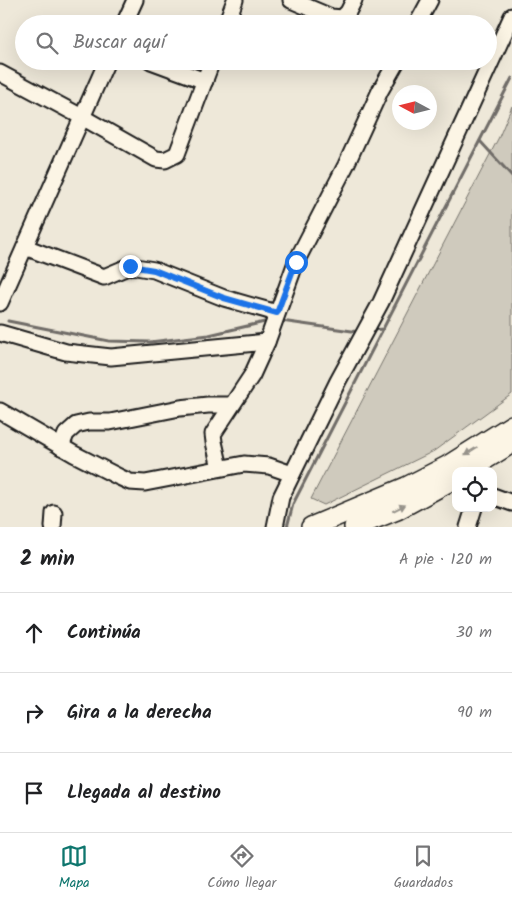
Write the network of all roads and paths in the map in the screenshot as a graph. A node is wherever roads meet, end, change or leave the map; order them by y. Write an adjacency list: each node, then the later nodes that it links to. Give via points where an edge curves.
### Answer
1 (135, 0): 6 (street)
2 (235, 0): 7 (street)
3 (291, 0): 8 (street)
4 (354, 0): 9 (street)
5 (430, 0): 10 (street)
6 (128, 15)
7 (229, 15)
8 (326, 15)
9 (345, 15)
10 (422, 15)
11 (512, 16): 12 (street)
12 (497, 49)
13 (104, 70): 20 (street)
14 (175, 70): 19 (street)
15 (208, 70): 19 (street)
16 (392, 70): 23 (street, via 296,262)
17 (487, 70): 33 (street, via 381,302)
18 (0, 73): 20 (street)
19 (204, 81): 20 (street, via 177,154 165,160 156,159)
20 (82, 117): 21 (street)
21 (25, 247): 22 (street); 23 (street, via 104,277 130,266 154,270 224,298)
22 (0, 303)
23 (277, 313): 25 (street)
24 (0, 333): 25 (street, via 66,352 111,357)
25 (267, 342): 26 (street, via 252,375)
26 (231, 405): 30 (street, via 190,407 76,425 66,434); 32 (street, via 213,434)
27 (0, 411): 30 (street)
28 (512, 425): 39 (main road, one-way to 39, via 406,487)
29 (512, 443): 31 (main road)
30 (62, 446): 32 (street, via 130,482 144,483)
31 (473, 467)
32 (220, 468): 33 (street, via 257,464)
33 (292, 474): 38 (street, via 281,497)
34 (452, 482): 40 (main road, one-way to 34)
35 (497, 497): 36 (street)
36 (512, 503)
37 (473, 512): 41 (street)
38 (275, 527)
39 (311, 527)
40 (354, 527)
41 (468, 527)

